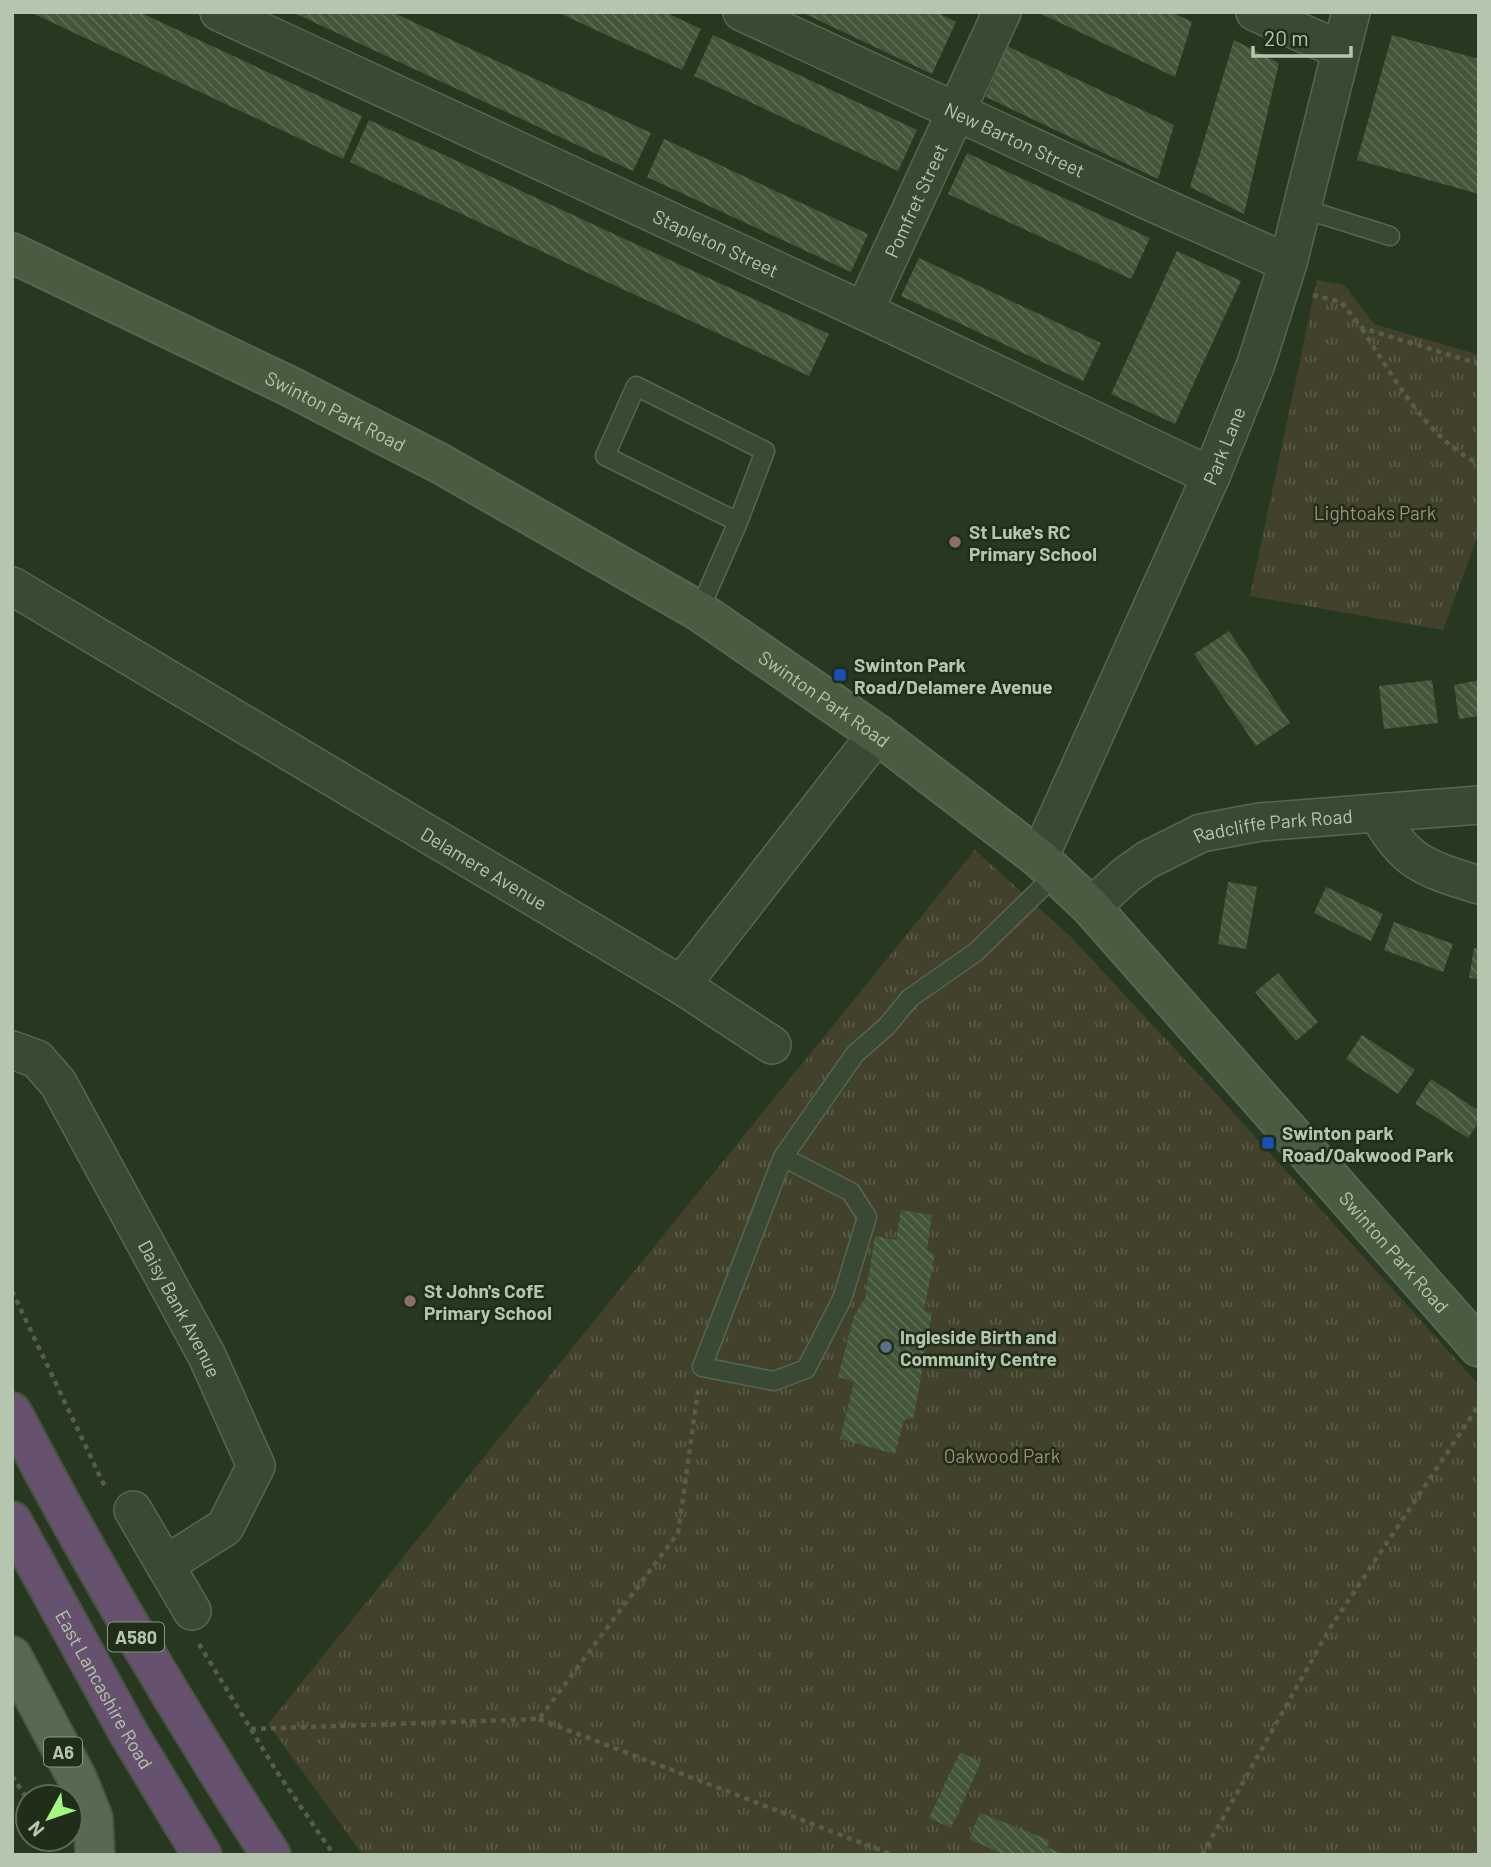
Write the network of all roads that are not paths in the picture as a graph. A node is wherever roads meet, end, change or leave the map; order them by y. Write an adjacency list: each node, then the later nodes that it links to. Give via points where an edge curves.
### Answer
1 (219, 12): 12 (street, Stapleton Street)
2 (742, 12): 7 (street, New Barton Street)
3 (1002, 12): 7 (street, Pomfret Street)
4 (1255, 12): 6 (street)
5 (1351, 12): 6 (street, Park Lane)
6 (1340, 50): 8 (street, Park Lane)
7 (956, 111): 11 (street, New Barton Street); 12 (street, Pomfret Street)
8 (1301, 208): 9 (lane); 11 (street, Park Lane)
9 (1390, 236)
10 (12, 253): 16 (street, Swinton Park Road, via 441,464)
11 (1288, 263): 13 (street, Park Lane, via 1256,364)
12 (863, 311): 13 (street, Stapleton Street)
13 (1211, 476): 20 (street, Park Lane)
14 (738, 522): 14 (lane, via 605,456 636,386 765,451); 16 (lane)
15 (12, 586): 23 (street, Delamere Avenue)
16 (698, 611): 17 (street, Swinton Park Road)
17 (877, 734): 20 (street, Swinton Park Road); 23 (street)
18 (1479, 805): 19 (street, Radcliffe Park Road)
19 (1378, 813): 21 (street, via 1406,855 1438,872); 22 (street, Radcliffe Park Road, via 1261,822 1201,832 1147,860)
20 (1048, 866): 22 (street, Swinton Park Road); 26 (lane, via 976,952 909,998 887,1026 855,1054)
21 (1479, 885)
22 (1091, 907): 27 (street, Swinton Park Road)
23 (681, 985): 24 (street, Delamere Avenue)
24 (772, 1045)
25 (12, 1050): 33 (street, Daisy Bank Avenue, via 37,1059 58,1083 207,1356 256,1466 225,1527)
26 (783, 1157): 26 (lane, via 702,1367 774,1381 806,1369 842,1299 867,1217 851,1192)
27 (1479, 1347)
28 (12, 1388): 30 (highway)
29 (12, 1412): 30 (highway, A580)
30 (41, 1467): 38 (highway, A580, via 157,1673)
31 (133, 1510): 33 (street)
32 (12, 1521): 37 (highway, East Lancashire Road / A580, via 129,1734)
33 (165, 1565): 34 (street)
34 (192, 1611)
35 (12, 1656): 36 (main road, A6, via 77,1778 93,1818)
36 (94, 1855)
37 (202, 1855)
38 (271, 1855)

